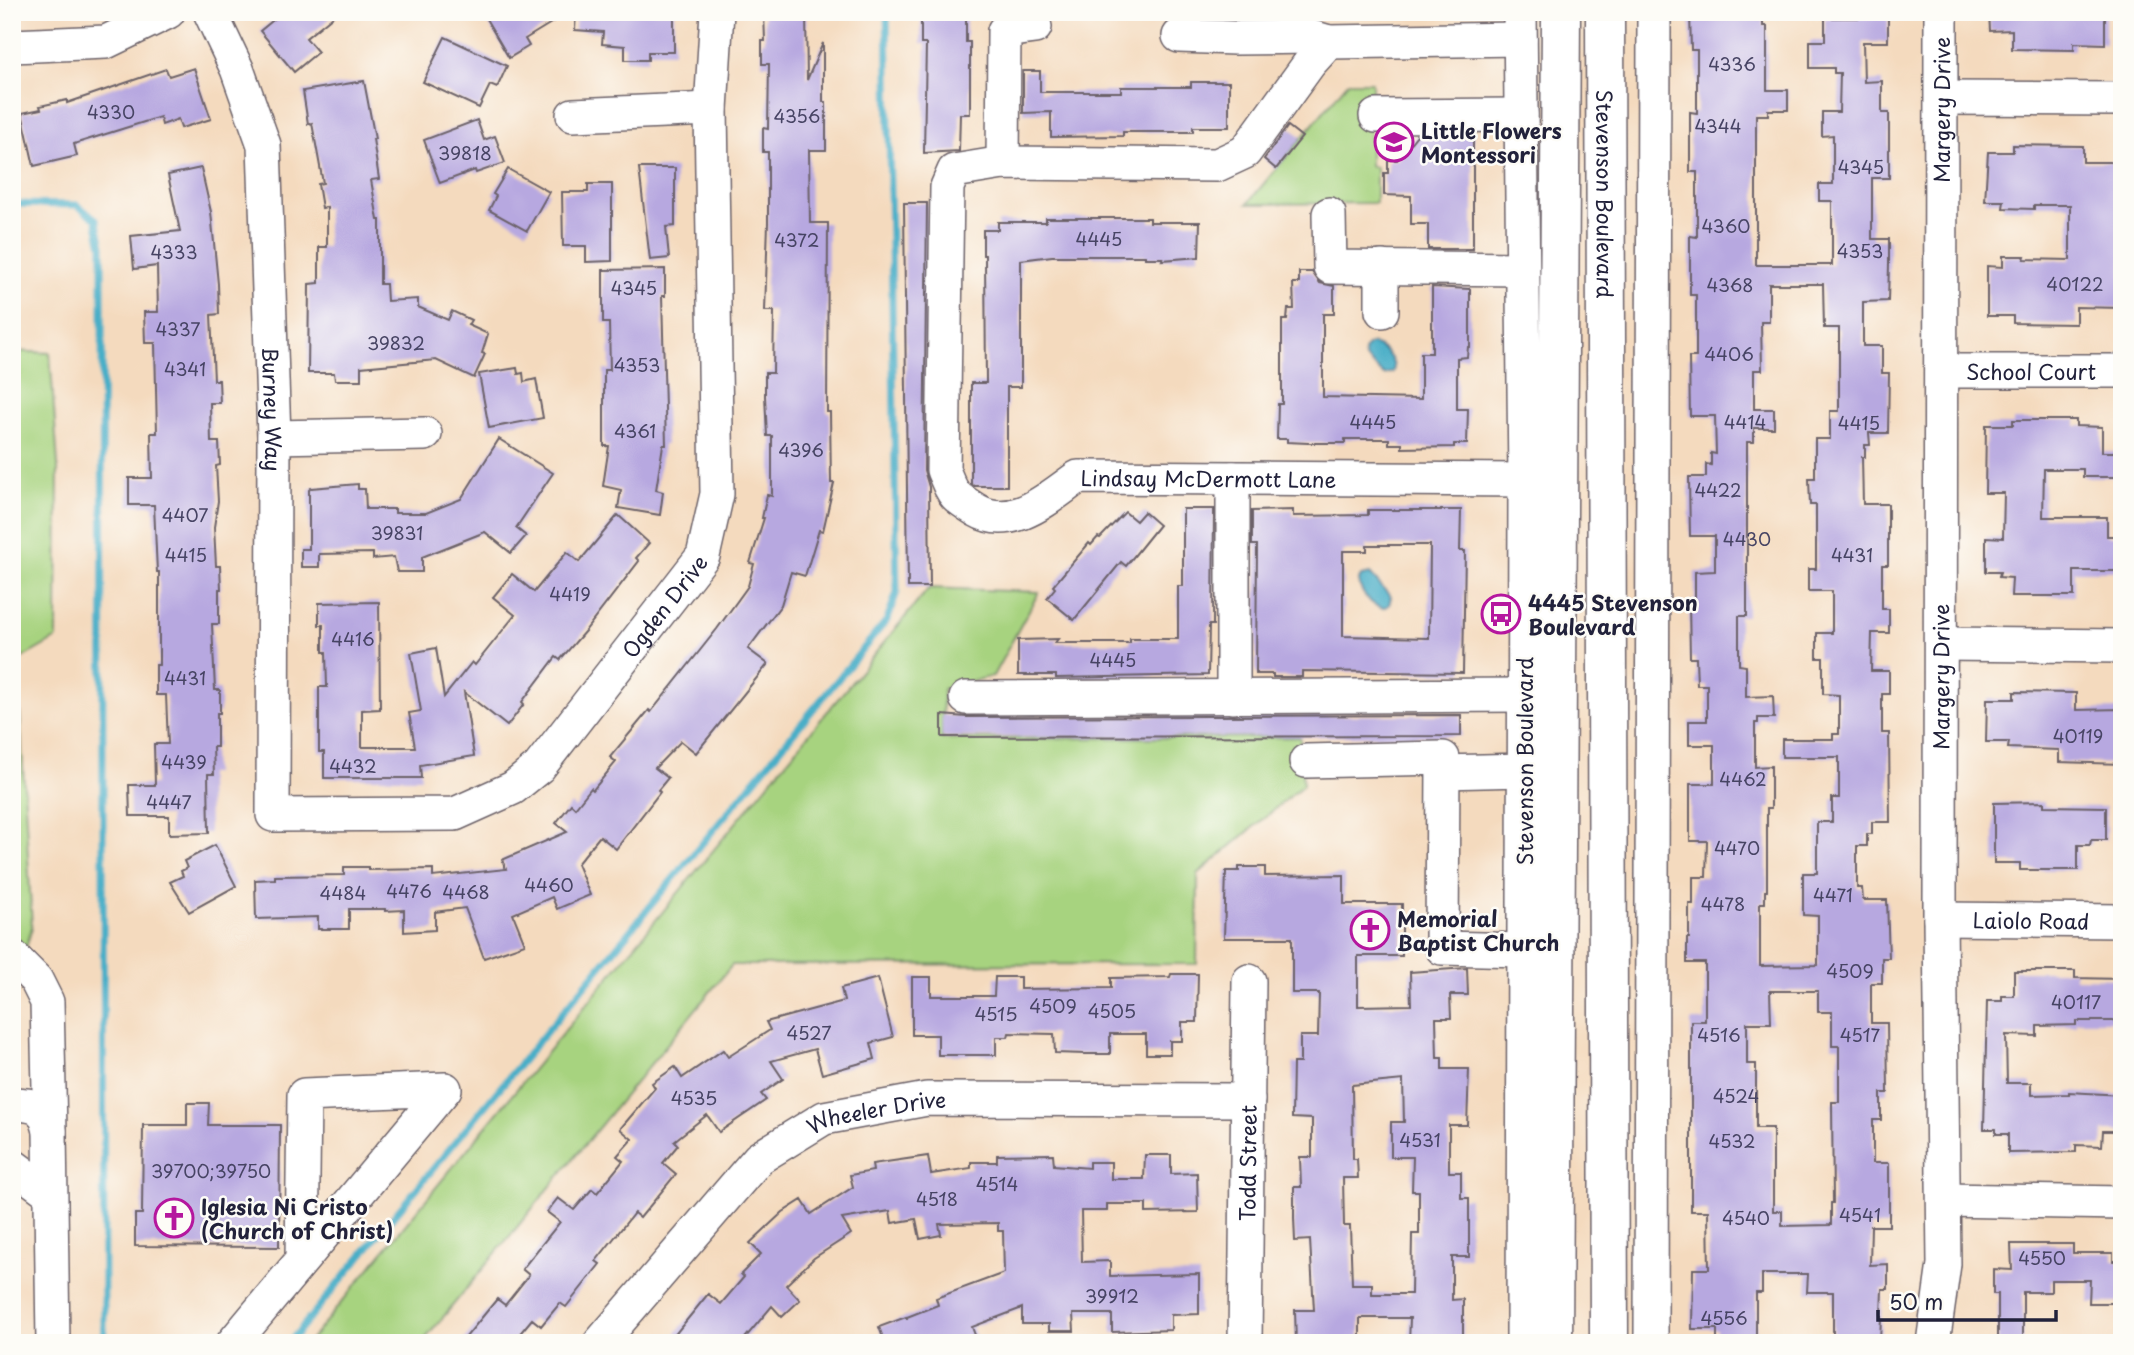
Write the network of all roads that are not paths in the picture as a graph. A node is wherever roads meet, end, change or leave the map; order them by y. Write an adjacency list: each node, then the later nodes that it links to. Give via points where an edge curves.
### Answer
1 (168, 12): 12 (street, via 106,42)
2 (209, 12): 27 (street, Burney Way, via 237,69 264,145)
3 (717, 12): 15 (street, Ogden Drive)
4 (1561, 12): 57 (main road, Stevenson Boulevard)
5 (1605, 12): 58 (main road, Stevenson Boulevard)
6 (1654, 12): 59 (street)
7 (1941, 12): 13 (street, Margery Drive)
8 (1520, 26): 11 (street); 17 (street, Stevenson Boulevard)
9 (1035, 27): 19 (street, via 1003,31)
10 (1179, 36): 11 (street, via 1312,37)
11 (1329, 42): 19 (street, Lindsay McDermott Lane, via 1245,152 1217,165)
12 (12, 46)
13 (1942, 98): 14 (street); 24 (street, Margery Drive)
14 (2122, 99)
15 (710, 109): 16 (street); 38 (street, Ogden Drive, via 717,494 703,556 539,767 513,788 455,814)
16 (573, 115)
17 (1521, 115): 18 (street); 22 (street, Stevenson Boulevard)
18 (1376, 116)
19 (1003, 163): 28 (street, Lindsay McDermott Lane, via 954,171 947,187 943,470 953,496 982,513 1003,518 1028,511 1078,477)
20 (1329, 214): 21 (street, via 1330,267)
21 (1382, 267): 22 (street); 23 (street)
22 (1522, 269): 29 (street, Stevenson Boulevard)
23 (1382, 311)
24 (1942, 371): 25 (street, School Court); 30 (street, Margery Drive)
25 (2122, 371)
26 (425, 434): 27 (street)
27 (274, 437): 38 (street, Burney Way)
28 (1233, 478): 29 (street, Lindsay McDermott Lane); 33 (street)
29 (1525, 480): 32 (street, Stevenson Boulevard)
30 (1941, 644): 31 (street); 39 (street, Margery Drive)
31 (2122, 646)
32 (1524, 695): 33 (street); 36 (street, Stevenson Boulevard)
33 (1233, 697): 34 (street)
34 (966, 698)
35 (1306, 761): 37 (street, via 1443,758)
36 (1524, 770): 37 (street); 41 (street, Stevenson Boulevard)
37 (1443, 772): 41 (street, via 1442,948)
38 (273, 815)
39 (1940, 919): 40 (street, Laiolo Road); 49 (street, Margery Drive)
40 (2122, 921)
41 (1522, 950): 56 (street, Stevenson Boulevard)
42 (12, 956): 46 (street, via 36,980 47,1002)
43 (1249, 981): 44 (street, Todd Street)
44 (1248, 1100): 54 (street, Wheeler Drive, via 926,1099 824,1118 760,1158); 55 (street, Todd Street)
45 (12, 1104): 46 (street, via 33,1105 46,1115)
46 (50, 1132): 48 (street)
47 (12, 1165): 48 (street)
48 (50, 1193): 52 (street)
49 (1944, 1200): 50 (street); 60 (street, Margery Drive, via 1944,1264)
50 (2122, 1203)
51 (302, 1259): 51 (street, via 304,1096 445,1089 313,1245); 53 (street)
52 (53, 1343)
53 (233, 1343)
54 (600, 1343)
55 (1245, 1343)
56 (1523, 1343)
57 (1553, 1343)
58 (1609, 1343)
59 (1651, 1343)
60 (1933, 1343)

